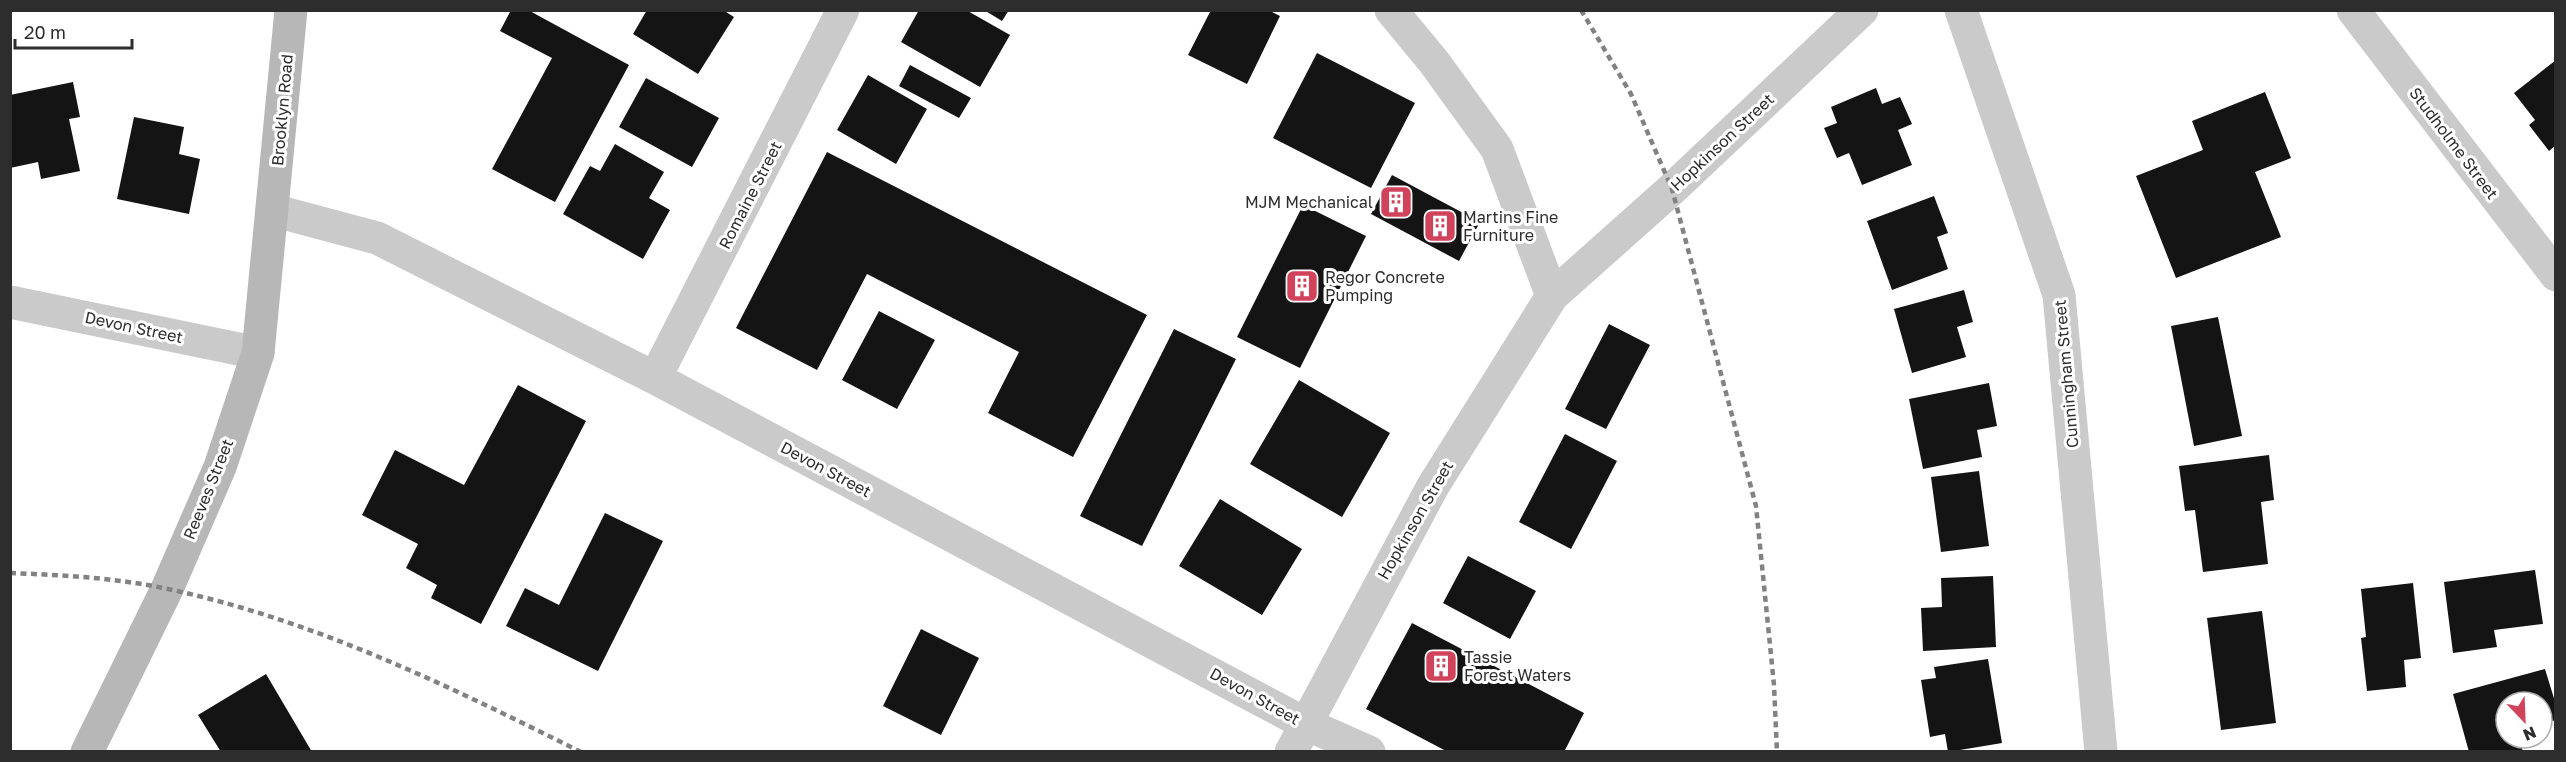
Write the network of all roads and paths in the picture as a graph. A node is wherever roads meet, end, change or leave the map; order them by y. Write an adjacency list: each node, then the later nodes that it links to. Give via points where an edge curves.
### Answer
1 (291, 10): 7 (street, Brooklyn Road)
2 (843, 10): 12 (street, Romaine Street)
3 (1391, 10): 9 (street, via 1497,149)
4 (1862, 10): 9 (street, Hopkinson Street)
5 (1961, 10): 16 (street, Cunningham Street, via 2059,295)
6 (2353, 10): 8 (street, Studholme Street)
7 (272, 210): 11 (street, Reeves Street); 12 (street, Devon Street, via 377,238)
8 (2556, 275)
9 (1552, 296): 13 (street, Hopkinson Street, via 1432,486)
10 (10, 302): 11 (street, Devon Street)
11 (258, 353): 14 (street, Reeves Street, via 220,467 167,589)
12 (655, 378): 13 (street, Devon Street)
13 (1298, 738): 15 (street, Devon Street)
14 (87, 752)
15 (1369, 752)
16 (2101, 752)

